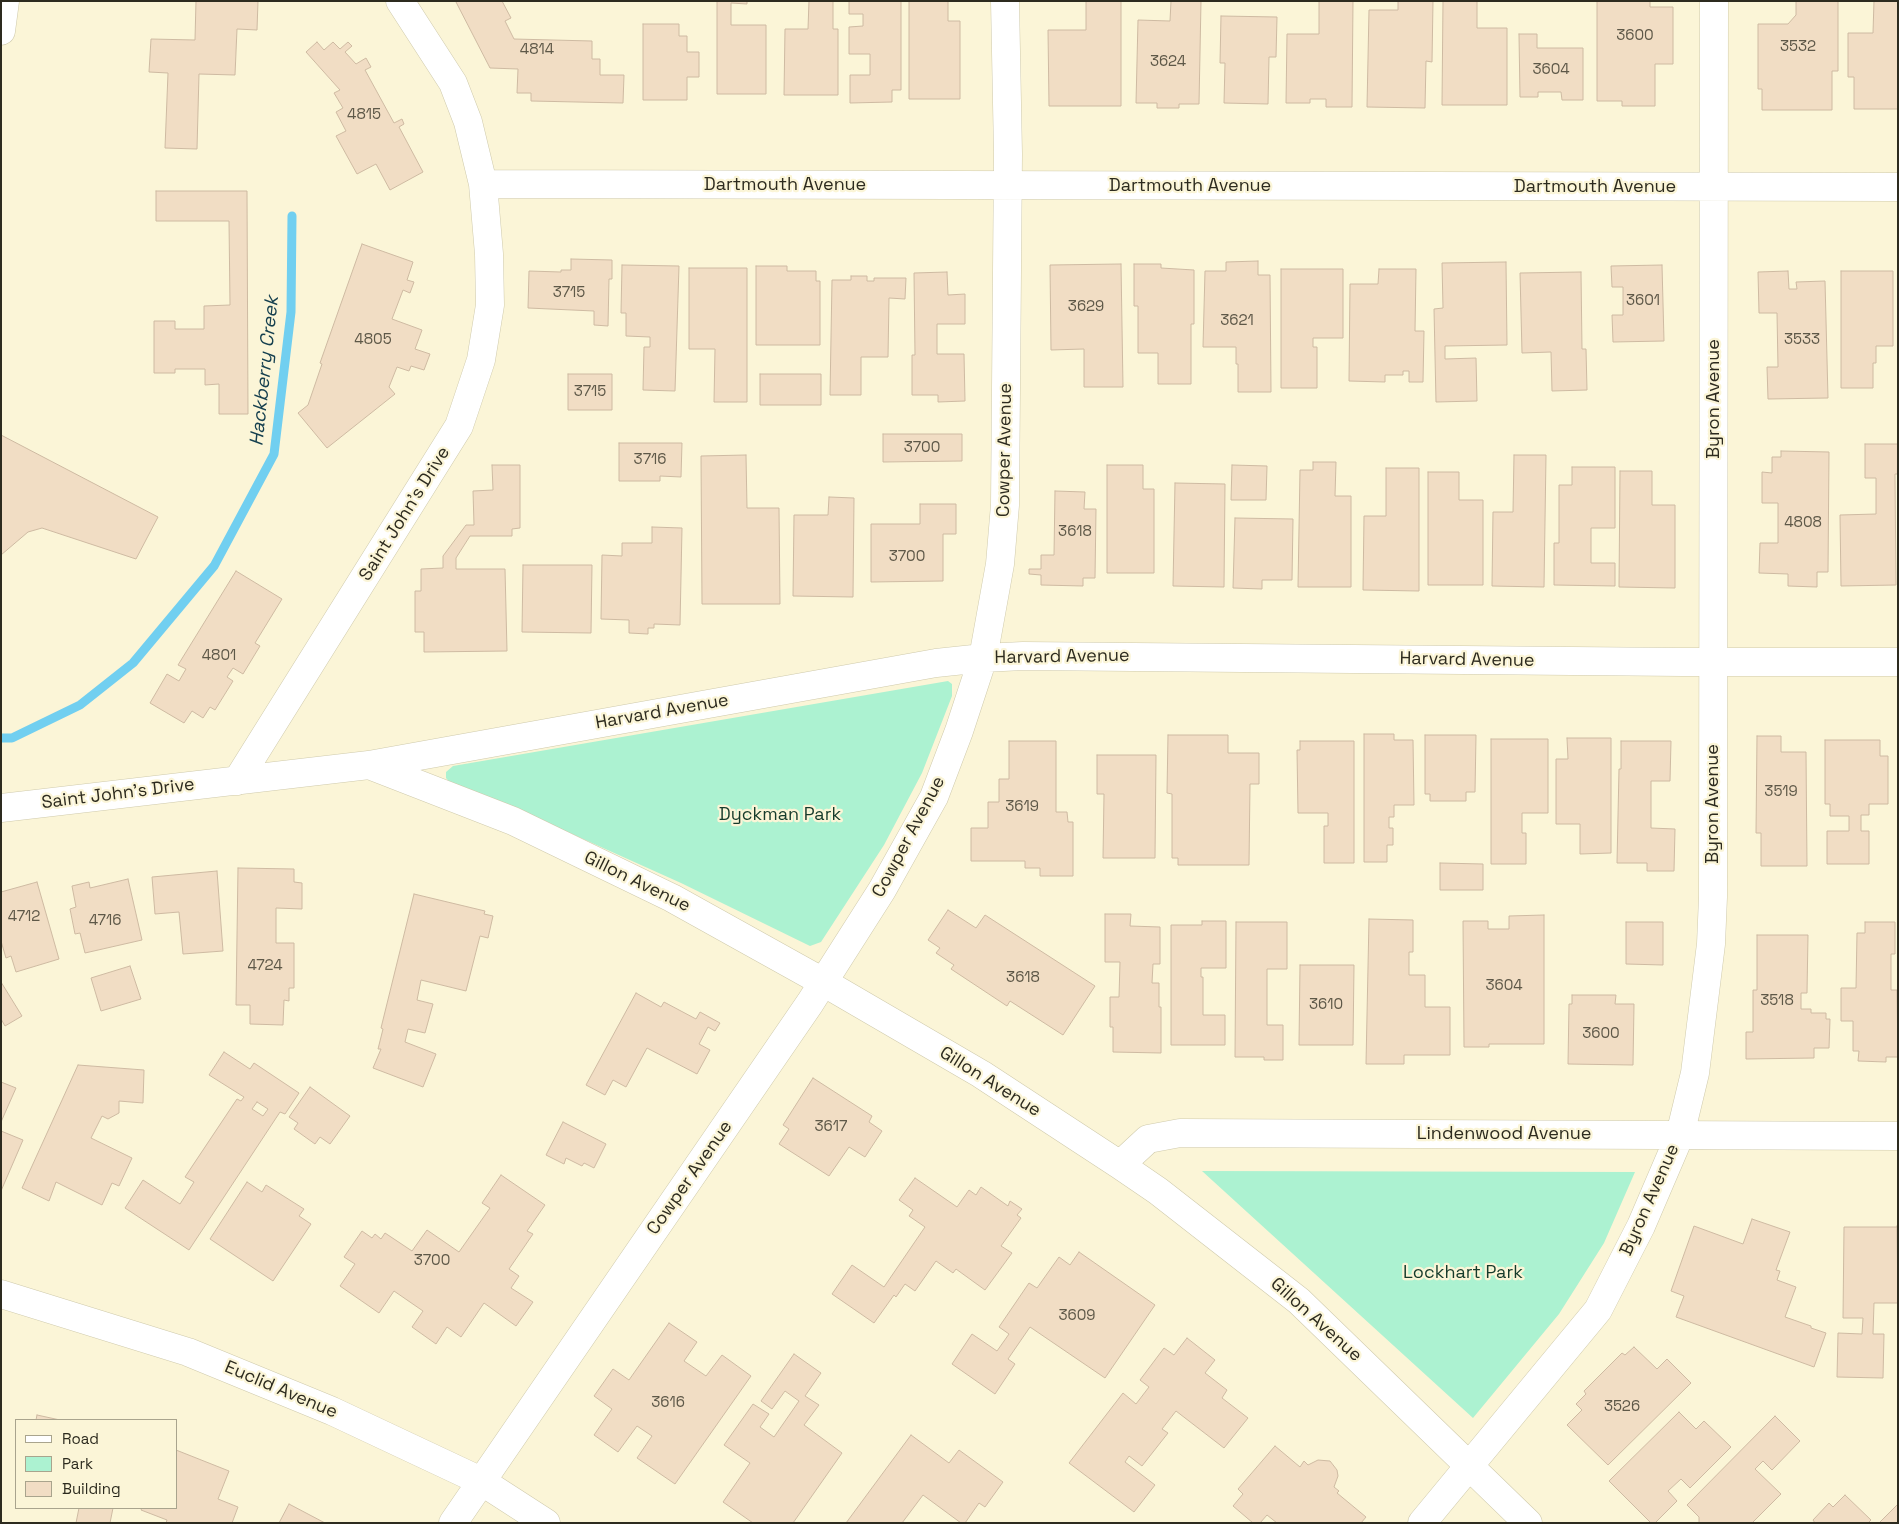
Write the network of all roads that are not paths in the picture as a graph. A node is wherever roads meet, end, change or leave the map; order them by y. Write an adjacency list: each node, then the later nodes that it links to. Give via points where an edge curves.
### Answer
1 (5, 1): 5 (street)
2 (400, 1): 6 (street, Saint John's Drive, via 452,83 468,122)
3 (1004, 1): 7 (street, Cowper Avenue)
4 (1714, 1): 8 (street, Byron Avenue)
5 (1, 31)
6 (483, 184): 7 (street, Dartmouth Avenue); 14 (street, Saint John's Drive, via 490,305 480,360 459,426)
7 (1008, 185): 8 (street, Dartmouth Avenue); 10 (street, Cowper Avenue, via 1005,505 1000,564)
8 (1714, 187): 9 (street, Dartmouth Avenue); 11 (street, Byron Avenue)
9 (1898, 187)
10 (983, 658): 11 (street, Harvard Avenue); 13 (street, Harvard Avenue, via 936,663); 16 (street, Cowper Avenue, via 960,731 934,797 882,890)
11 (1714, 662): 12 (street, Harvard Avenue); 17 (street, Byron Avenue, via 1711,944 1695,1073)
12 (1898, 662)
13 (368, 765): 14 (street, Harvard Avenue); 16 (street, Gillon Avenue, via 513,821 672,898)
14 (237, 781): 15 (street, Saint John's Drive)
15 (1, 808)
16 (823, 982): 19 (street, Gillon Avenue, via 981,1074); 22 (street, Cowper Avenue)
17 (1680, 1135): 18 (street, Lindenwood Avenue); 19 (street, Lindenwood Avenue, via 1180,1133 1148,1139); 21 (street, Byron Avenue, via 1641,1226 1598,1310)
18 (1898, 1136)
19 (1120, 1165): 21 (street, Gillon Avenue, via 1299,1301)
20 (1, 1294): 22 (street, Euclid Avenue, via 188,1352 332,1410)
21 (1469, 1465): 25 (street, Byron Avenue); 26 (street, Gillon Avenue)
22 (481, 1481): 23 (street, Cowper Avenue); 24 (street, Euclid Avenue)
23 (453, 1523)
24 (546, 1523)
25 (1422, 1523)
26 (1528, 1523)

